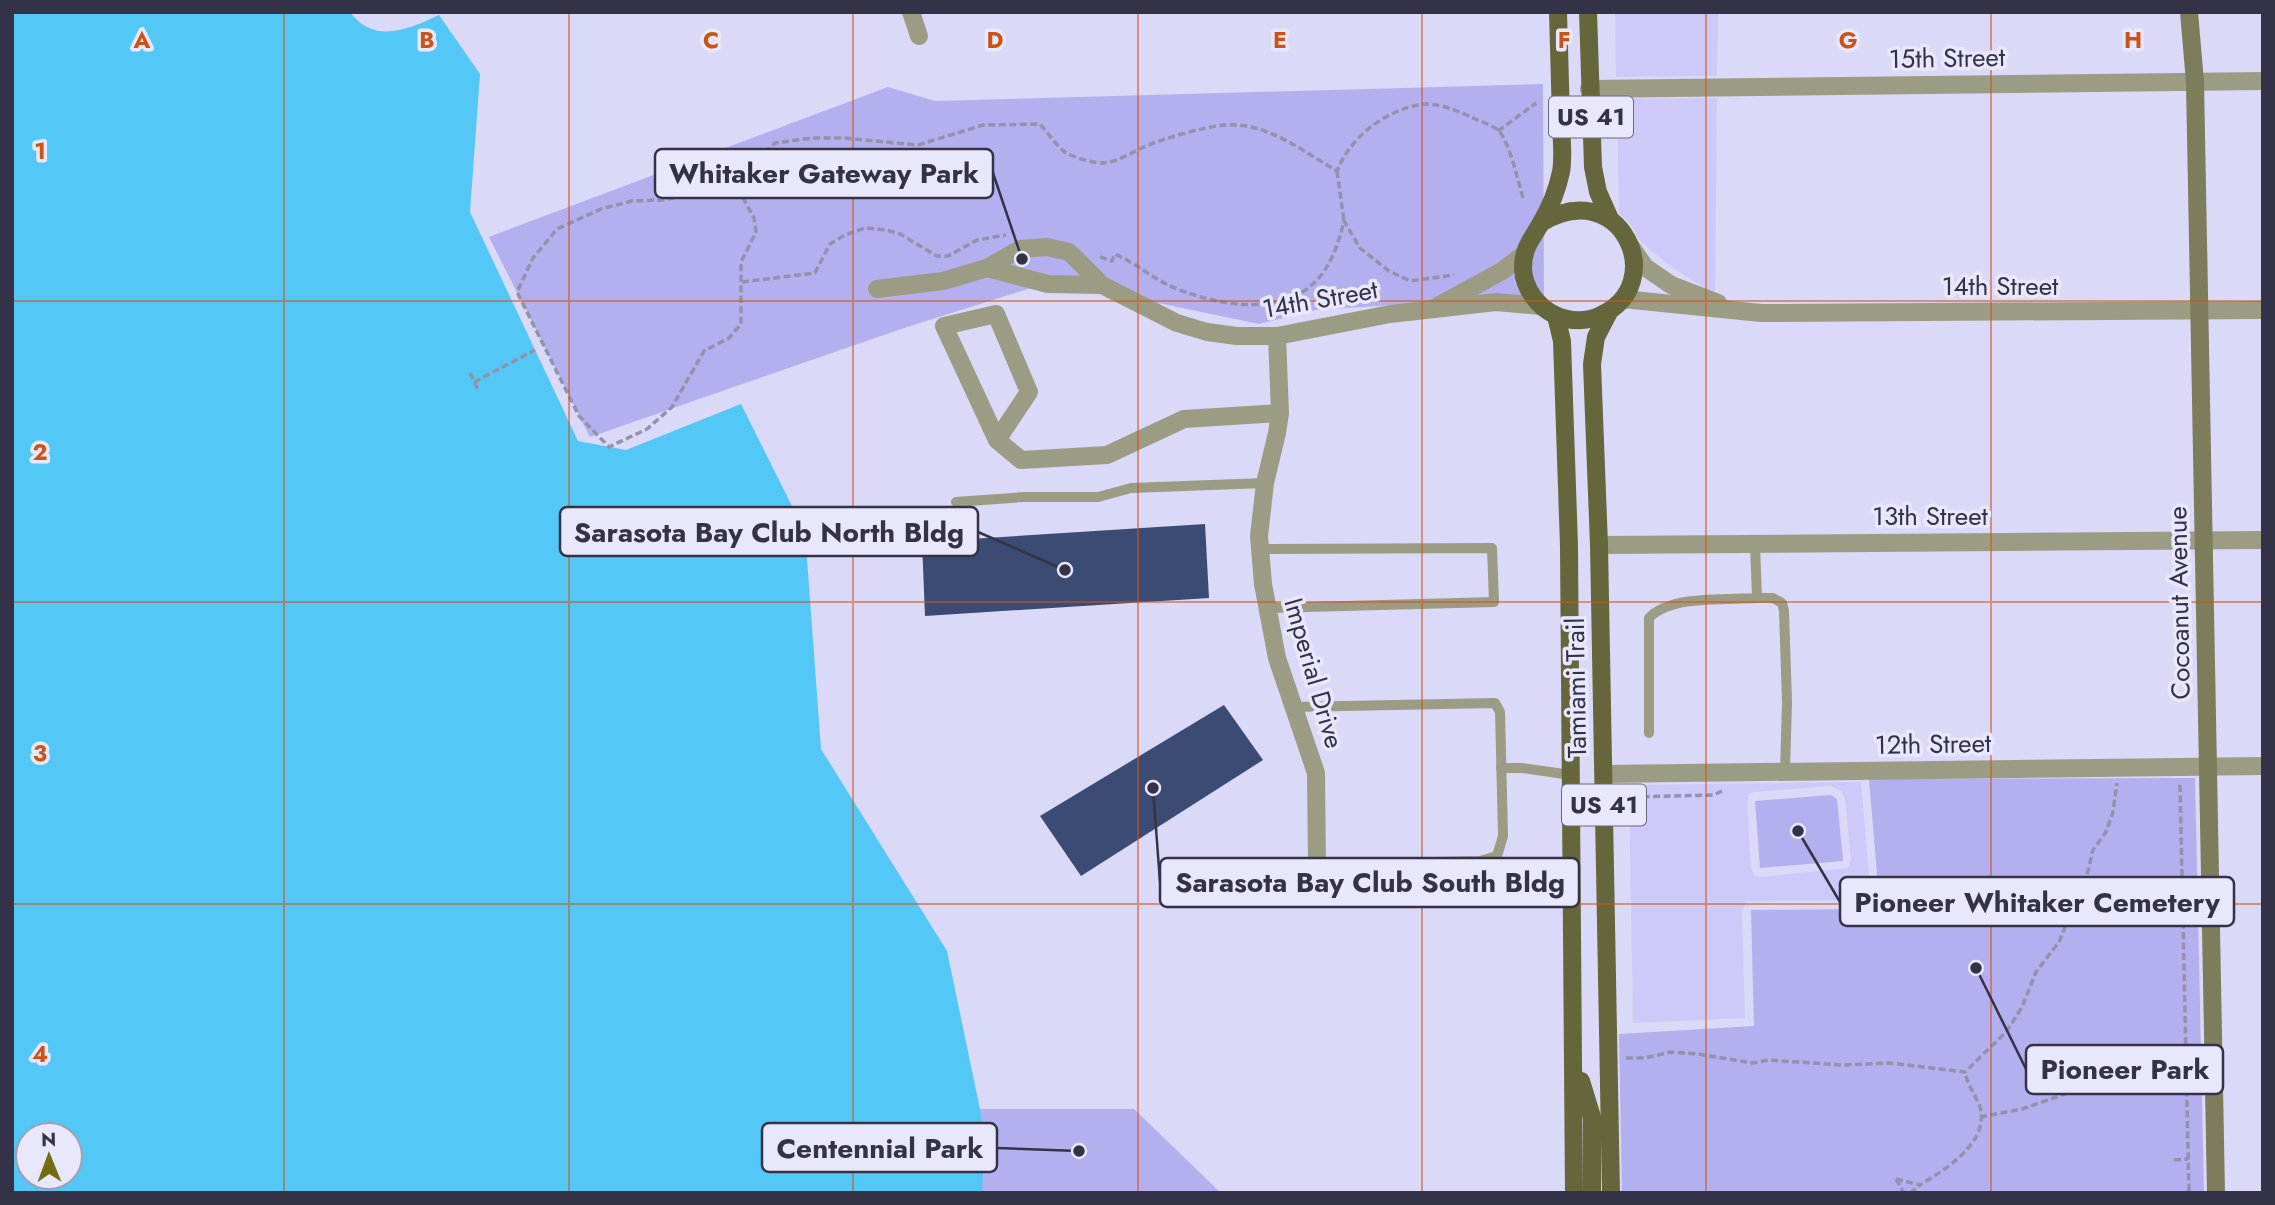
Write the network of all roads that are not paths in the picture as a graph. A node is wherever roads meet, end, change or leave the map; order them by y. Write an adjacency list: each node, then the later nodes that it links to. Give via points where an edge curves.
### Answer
1 (911, 12): 6 (street)
2 (1558, 12): 11 (main road, US 41, via 1562,168 1556,194)
3 (1577, 12): 9 (main road, via 1577,70 1583,85)
4 (1588, 12): 9 (main road, US 41)
5 (2189, 12): 8 (street, Cocoanut Avenue)
6 (919, 36)
7 (2263, 81): 8 (street, 15th Street)
8 (2195, 82): 9 (street, 15th Street); 22 (street, Cocoanut Avenue)
9 (1590, 89): 10 (main road, US 41, via 1593,167)
10 (1610, 219): 11 (main road, via 1575,209); 12 (main road, US 41)
11 (1541, 223): 13 (main road, US 41)
12 (1632, 247): 17 (main road, Tamiami Trail / US 41, via 1635,266 1631,284); 19 (street, 14th Street, via 1645,267 1671,285)
13 (1523, 255): 18 (street, 14th Street); 21 (main road, Tamiami Trail / US 41, via 1529,292)
14 (987, 268): 15 (street, 14th Street, via 1048,284); 15 (street, 14th Street, via 1020,249 1062,249 1075,256); 16 (street, 14th Street, via 928,284)
15 (1101, 285): 23 (street, 14th Street, via 1192,328 1237,336)
16 (877, 289)
17 (1616, 305): 19 (street, 14th Street); 21 (main road, via 1593,319 1574,321); 31 (main road, Tamiami Trail / US 41, via 1596,337 1592,364)
18 (1432, 309): 21 (street, 14th Street, via 1496,302); 23 (street, 14th Street)
19 (1738, 310): 22 (street, 14th Street)
20 (2263, 310): 22 (street, 14th Street)
21 (1549, 311): 42 (main road, Tamiami Trail / US 41, via 1562,341)
22 (2200, 311): 29 (street, Cocoanut Avenue)
23 (1277, 336): 24 (street, Imperial Drive)
24 (1280, 413): 25 (street, via 1184,419 1107,455 1021,460); 26 (street, Imperial Drive)
25 (997, 440): 25 (street, via 944,326 996,314 1029,391)
26 (1265, 483): 27 (lane, via 1131,488 1098,497); 32 (street, Imperial Drive)
27 (957, 502)
28 (2263, 540): 29 (street, 13th Street)
29 (2204, 541): 30 (street, 13th Street); 38 (street, Cocoanut Avenue)
30 (1755, 544): 31 (street, 13th Street); 33 (lane)
31 (1599, 545): 41 (main road, Tamiami Trail / US 41)
32 (1260, 549): 34 (street, Imperial Drive); 34 (lane, via 1492,548 1494,602)
33 (1757, 598): 36 (lane, via 1681,603 1664,607 1649,618); 40 (lane, via 1773,598 1782,603 1784,611)
34 (1267, 608): 35 (street, Imperial Drive, via 1277,658)
35 (1294, 707): 39 (lane, via 1495,703 1500,712); 43 (street, Imperial Drive, via 1315,773)
36 (1649, 733)
37 (2263, 766): 38 (street, 12th Street)
38 (2208, 767): 40 (street, 12th Street); 49 (street, Cocoanut Avenue)
39 (1501, 768): 42 (lane); 43 (lane, via 1503,836 1497,856 1480,861)
40 (1785, 772): 41 (street, 12th Street)
41 (1604, 774): 48 (main road, Tamiami Trail / US 41)
42 (1571, 775): 45 (main road, Tamiami Trail / US 41)
43 (1317, 866): 44 (lane)
44 (1216, 867)
45 (1575, 1060): 46 (main road, Tamiami Trail / US 41); 47 (main road, via 1591,1117)
46 (1574, 1193)
47 (1592, 1193)
48 (1611, 1193)
49 (2216, 1193)

